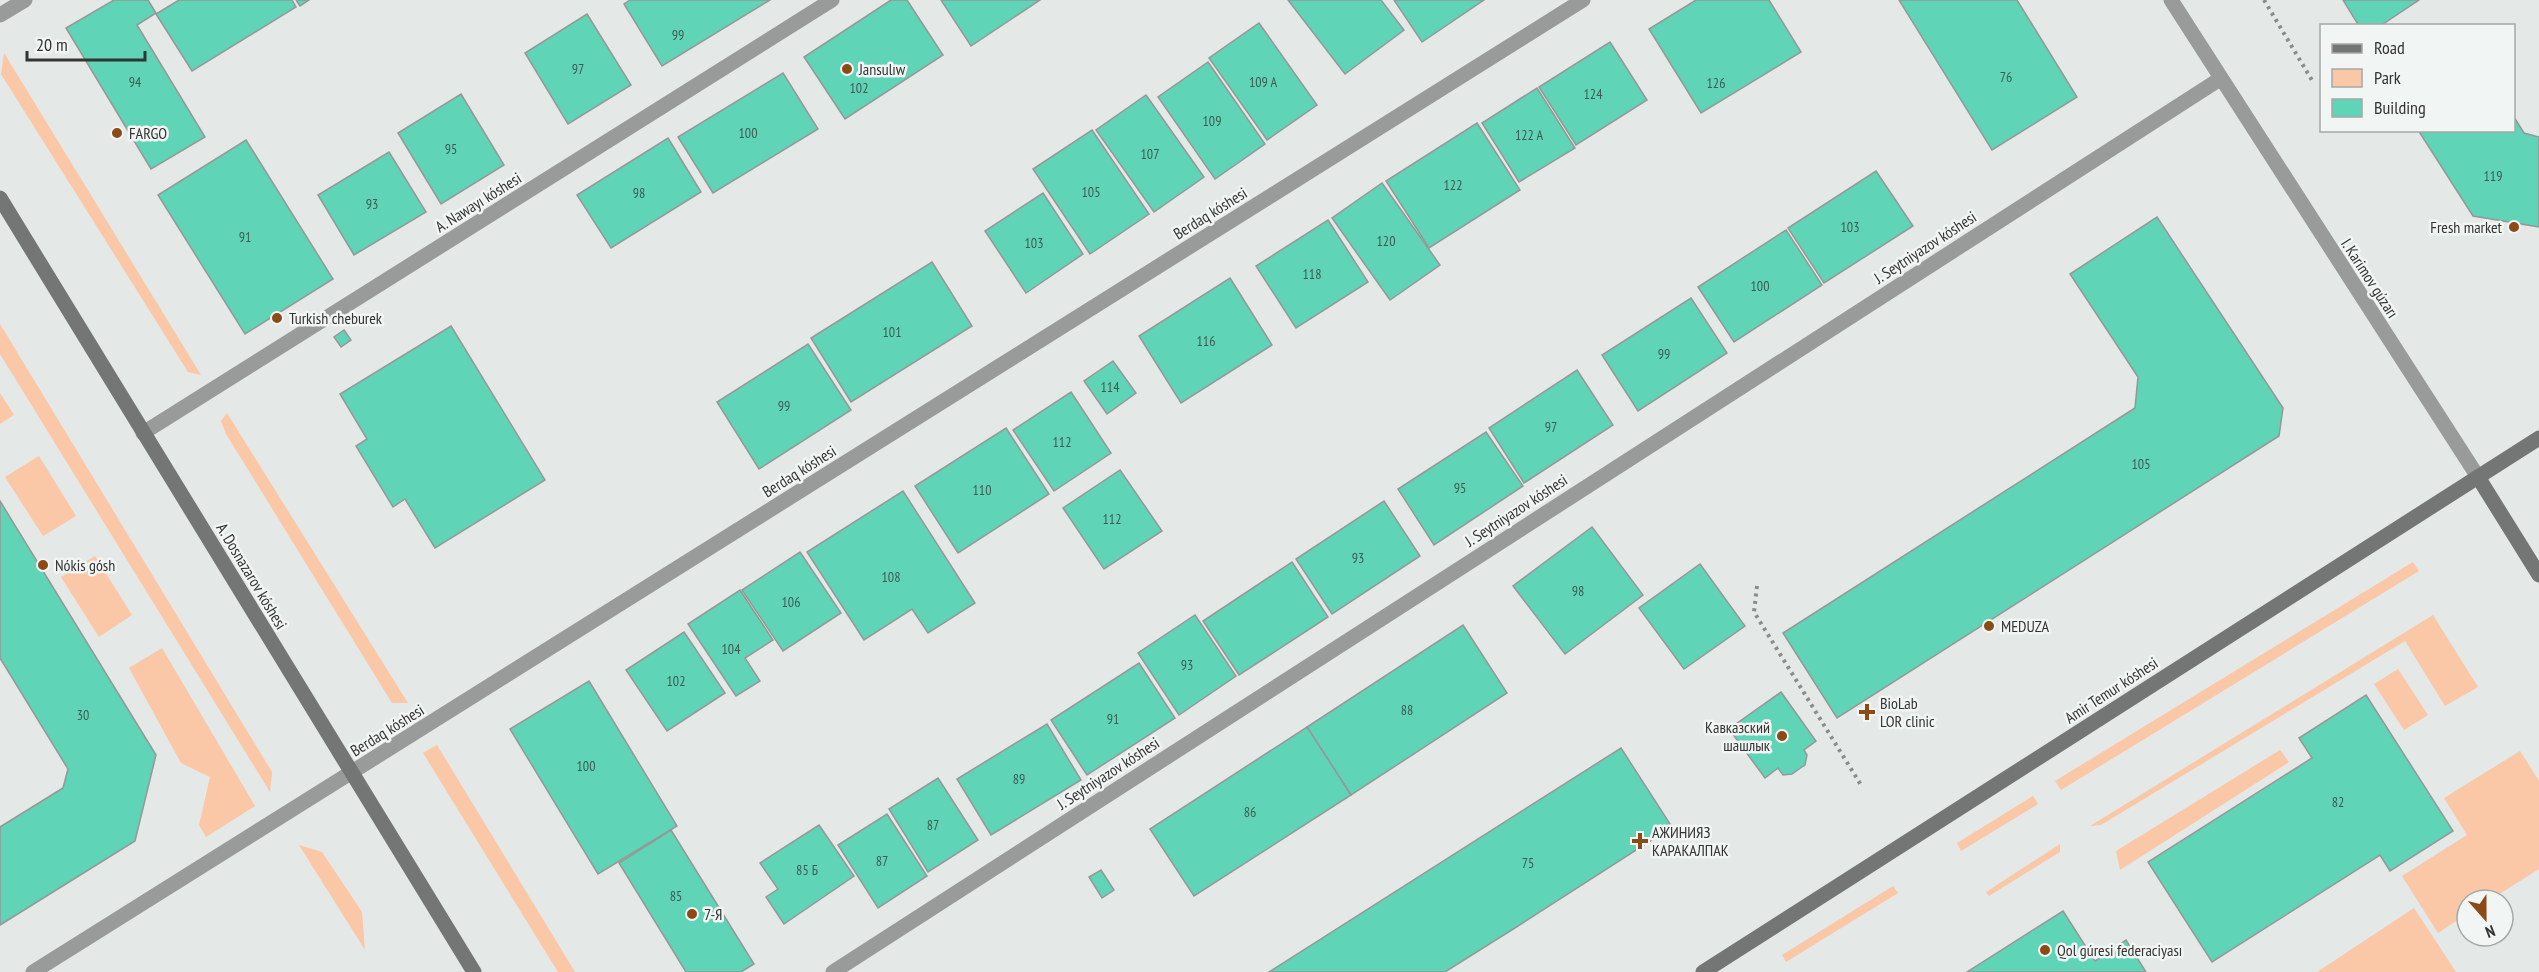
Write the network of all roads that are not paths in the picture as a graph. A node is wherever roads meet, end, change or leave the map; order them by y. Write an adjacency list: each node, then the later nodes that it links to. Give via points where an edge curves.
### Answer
1 (25, 0): 5 (street)
2 (832, 0): 8 (street, A. Nawayı kóshesi)
3 (1583, 0): 12 (street, Berdaq kóshesi)
4 (2171, 0): 6 (street, I. Karimov gúzarı)
5 (0, 15)
6 (2220, 79): 10 (street, I. Karimov gúzarı); 15 (street, J. Seytniyazov kóshesi)
7 (0, 198): 8 (main road, A. Dosnazarov kóshesi)
8 (143, 434): 12 (main road, A. Dosnazarov kóshesi)
9 (2539, 438): 10 (main road, Amir Temur kóshesi)
10 (2478, 477): 11 (main road, I. Karimov gúzarı); 16 (main road, Amir Temur kóshesi)
11 (2539, 575)
12 (351, 773): 13 (street, Berdaq kóshesi); 14 (main road, A. Dosnazarov kóshesi)
13 (33, 972)
14 (474, 972)
15 (833, 972)
16 (1703, 972)

